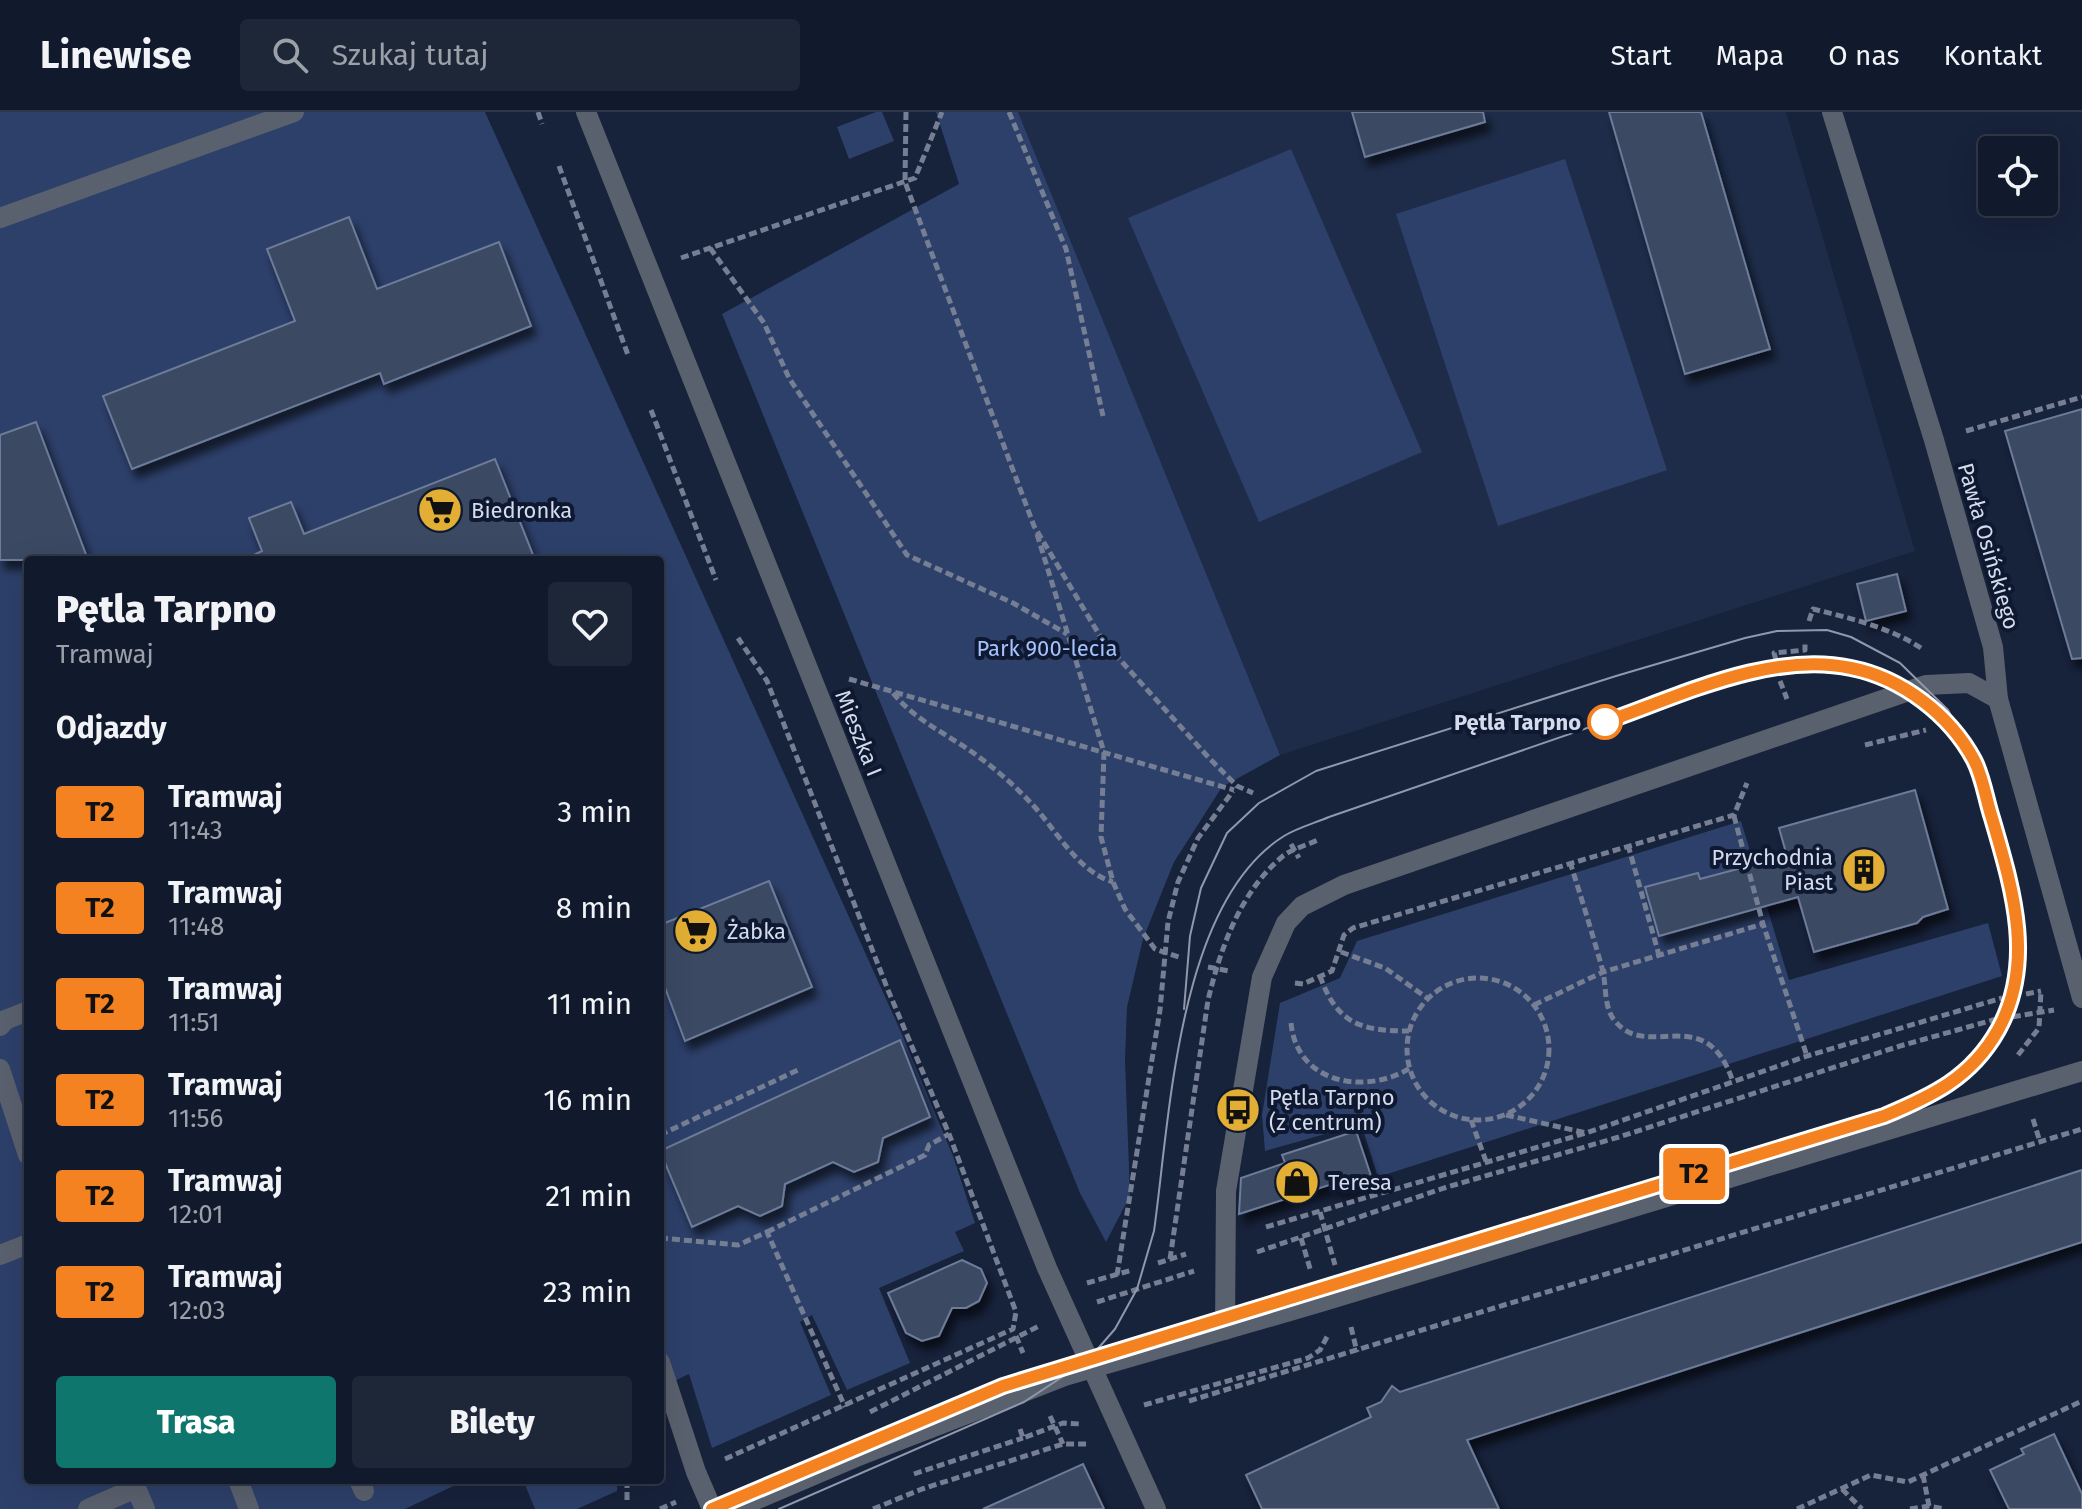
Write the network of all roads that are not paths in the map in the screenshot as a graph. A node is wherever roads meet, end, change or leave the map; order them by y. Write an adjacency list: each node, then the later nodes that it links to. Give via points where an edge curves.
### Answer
1 (294, 112): 4 (street)
2 (586, 112): 15 (street, Mieszka I, via 1047,1268)
3 (1832, 112): 5 (street, Pawła Osińskiego, via 1993,647)
4 (0, 218)
5 (1998, 699): 6 (street, Pawła Osińskiego); 14 (street, via 1969,683 1926,685 1344,885 1302,906 1286,923 1262,977 1247,1050 1226,1191)
6 (2082, 998)
7 (24, 1013): 8 (street)
8 (0, 1026)
9 (0, 1069): 11 (street)
10 (2082, 1071): 14 (street)
11 (24, 1143)
12 (24, 1246): 13 (street)
13 (0, 1255)
14 (1225, 1330): 15 (street)
15 (1092, 1369): 23 (street, via 996,1401); 24 (street, Mieszka I)
16 (664, 1374): 22 (street)
17 (134, 1484): 19 (street); 20 (street)
18 (240, 1484): 21 (street)
19 (88, 1509)
20 (145, 1509)
21 (249, 1509)
22 (712, 1509)
23 (734, 1509)
24 (1156, 1509)

